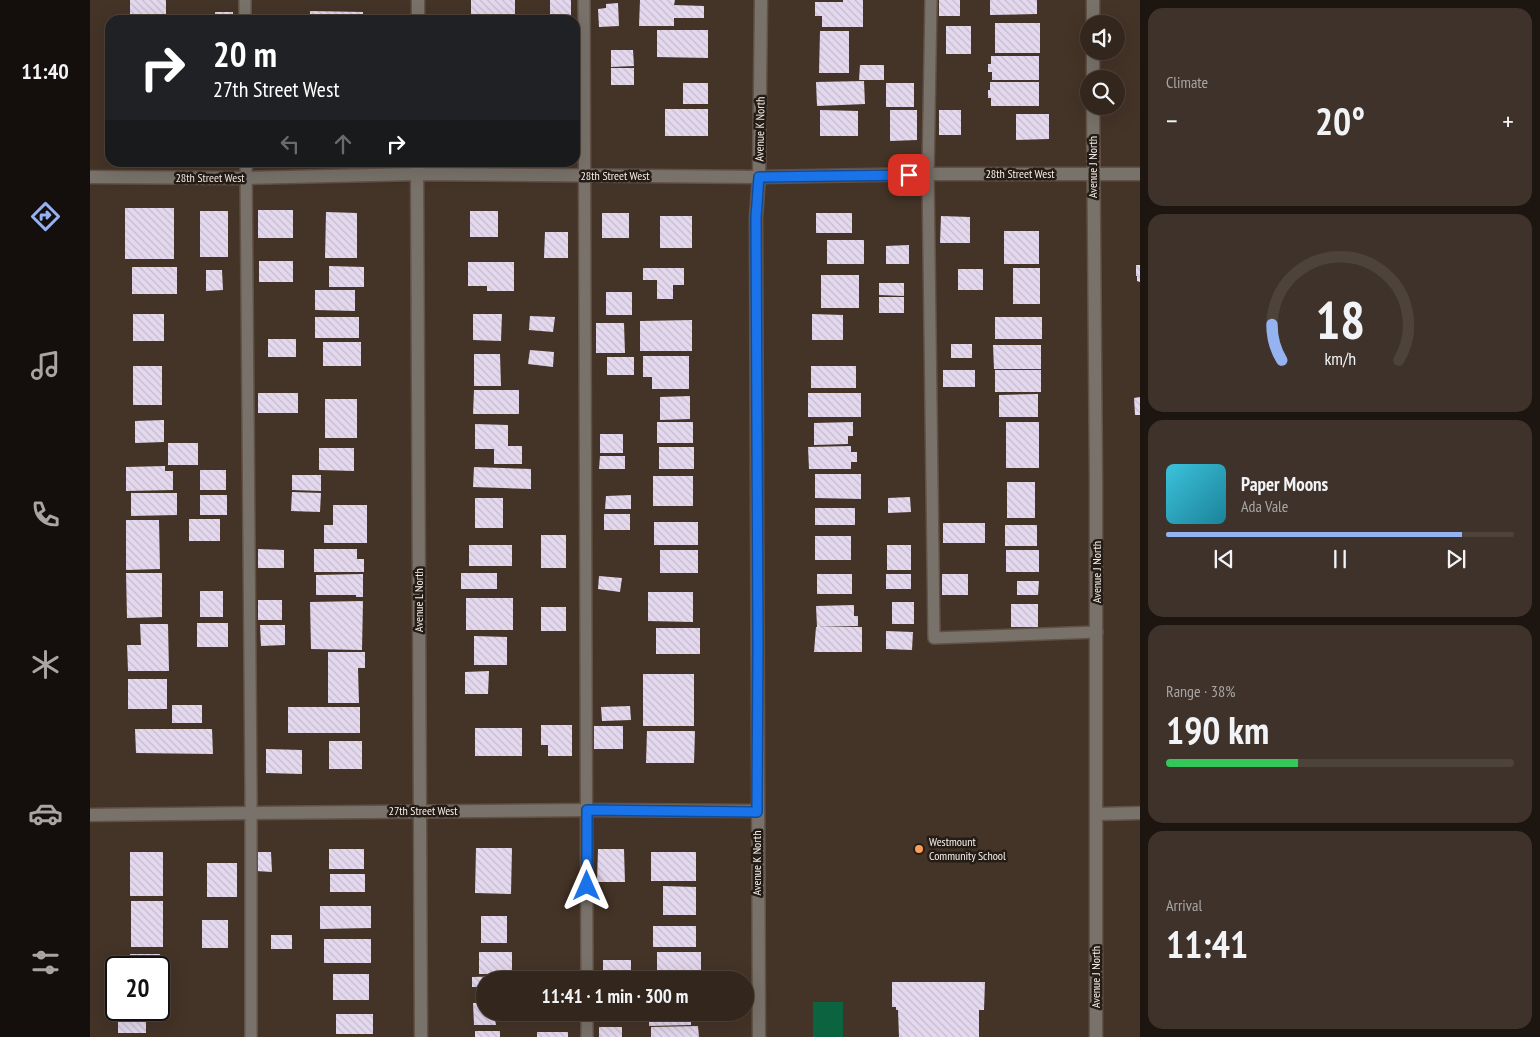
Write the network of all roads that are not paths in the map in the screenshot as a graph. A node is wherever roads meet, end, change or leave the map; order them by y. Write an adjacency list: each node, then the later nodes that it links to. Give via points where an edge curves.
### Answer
1 (245, 0): 7 (lane)
2 (418, 0): 8 (street)
3 (584, 0): 16 (lane)
4 (761, 0): 18 (street, Avenue K North)
5 (930, 0): 13 (lane)
6 (1092, 0): 9 (street)
7 (245, 15)
8 (418, 15)
9 (1092, 15)
10 (1093, 115): 14 (street, Avenue J North)
11 (246, 167): 19 (lane)
12 (417, 168): 16 (street, 28th Street West); 19 (street, 28th Street West); 22 (street, Avenue L North)
13 (928, 174): 14 (street, 28th Street West); 18 (street, 28th Street West); 20 (lane, via 934,638)
14 (1093, 174): 15 (street, 28th Street West); 20 (street, Avenue J North)
15 (1140, 174)
16 (584, 176): 18 (street, 28th Street West); 21 (lane)
17 (90, 177): 19 (street, 28th Street West)
18 (759, 177): 23 (street, Avenue K North, via 756,217)
19 (246, 178): 24 (lane)
20 (1097, 632): 26 (street, Avenue J North)
21 (587, 810): 22 (street, 27th Street West); 23 (street, 27th Street West); 28 (lane)
22 (420, 812): 24 (street, 27th Street West); 31 (street, Avenue L North)
23 (757, 812): 33 (street, Avenue K North)
24 (251, 813): 27 (street, 27th Street West); 30 (lane)
25 (1140, 813): 26 (street)
26 (1097, 814): 34 (street, Avenue J North)
27 (90, 815)
28 (587, 971)
29 (587, 1021): 32 (lane)
30 (251, 1037)
31 (421, 1037)
32 (587, 1037)
33 (759, 1037)
34 (1096, 1037)

